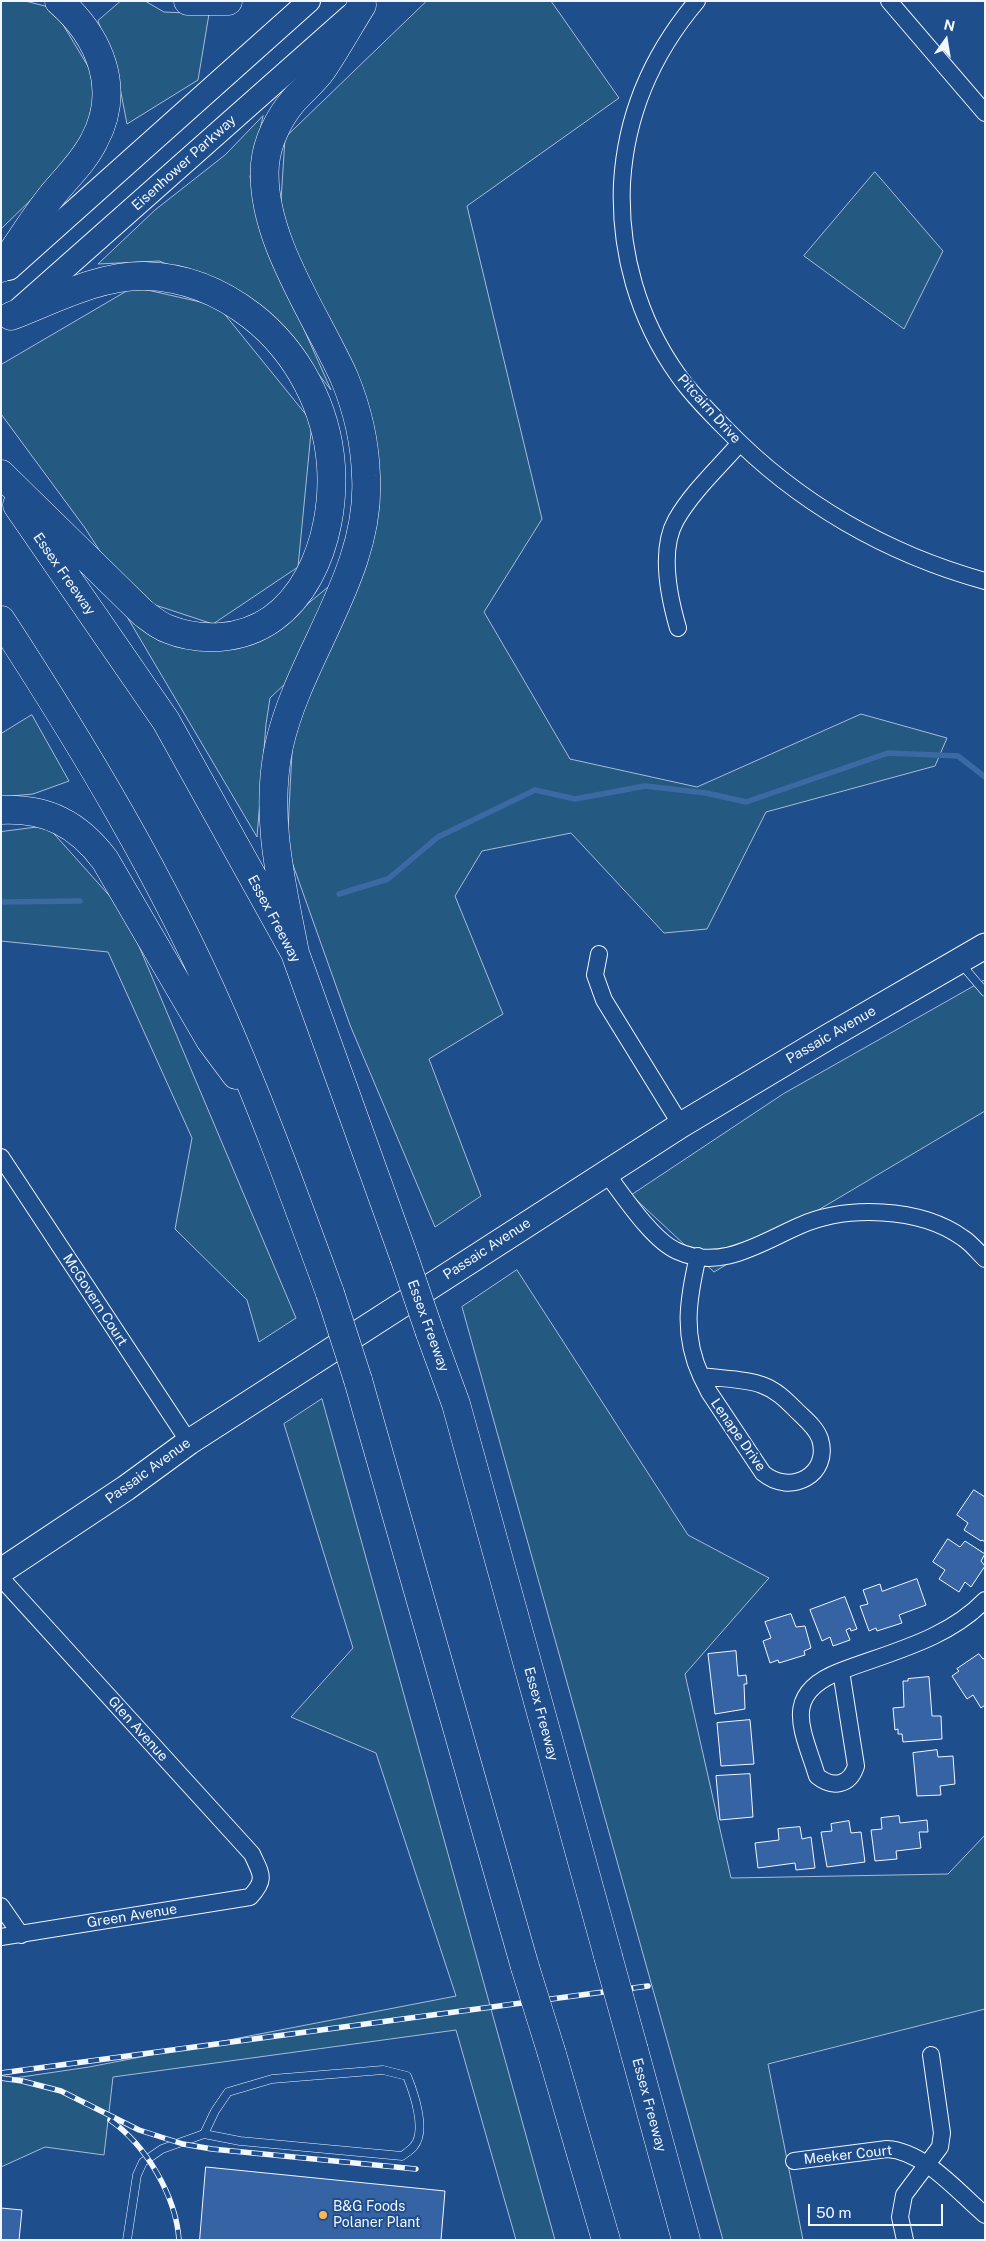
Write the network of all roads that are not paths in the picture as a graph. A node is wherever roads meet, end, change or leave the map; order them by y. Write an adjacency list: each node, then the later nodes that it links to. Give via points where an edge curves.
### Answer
1 (59, 1): 9 (highway, via 86,30 102,62 106,94 101,125 87,154 54,193)
2 (188, 1): 3 (highway)
3 (228, 1)
4 (309, 1): 10 (street)
5 (696, 1): 12 (street, Pitcairn Drive, via 662,48 636,105 623,167 623,230 636,291 661,348 697,400)
6 (889, 1): 8 (street)
7 (364, 3): 11 (street, Eisenhower Parkway); 20 (highway, via 320,72 293,101 280,121 265,161 265,199 271,223 344,378 360,430 367,478 355,552 287,719 275,772 273,799 277,862)
8 (985, 113)
9 (1, 268)
10 (1, 275)
11 (6, 320): 13 (highway, via 91,285 143,276 190,282 222,295 276,336 305,377 316,400 328,445 331,466 329,510 313,567 286,609 254,630 232,636 186,635 166,629 143,613)
12 (740, 443): 15 (street, Pitcairn Drive, via 798,493 847,525 899,551 953,572); 17 (street, via 675,521 668,548 667,573 669,596)
13 (1, 474)
14 (1, 483): 20 (highway, Essex Freeway, via 166,721)
15 (985, 580)
16 (1, 620): 24 (highway, via 59,709 130,832 222,1014)
17 (678, 628)
18 (1, 810): 24 (highway, via 29,810 56,818 91,841 106,860 210,1040)
19 (985, 946): 22 (main road, Passaic Avenue)
20 (295, 953): 47 (highway, Essex Freeway, bridge, via 456,1404)
21 (599, 954): 25 (street, via 595,975 604,1000)
22 (959, 961): 23 (lane); 25 (main road, Passaic Avenue)
23 (985, 992)
24 (262, 1112): 46 (highway, bridge, via 330,1293 358,1380)
25 (681, 1125): 27 (main road, Passaic Avenue)
26 (1, 1157): 31 (street, McGovern Court)
27 (606, 1173): 28 (street, via 659,1239 677,1251); 31 (main road, Passaic Avenue)
28 (698, 1256): 29 (street, via 719,1258 740,1254 820,1218 860,1212 932,1221 964,1238); 30 (street, Lenape Drive, via 689,1298 689,1336 693,1359)
29 (985, 1259)
30 (701, 1376): 30 (street, Lenape Drive, via 762,1472 771,1479 791,1484 813,1472 820,1460 820,1438 778,1392 760,1384)
31 (189, 1442): 32 (main road, Passaic Avenue)
32 (1, 1571)
33 (1, 1578): 36 (street, Glen Avenue, via 252,1854 262,1876)
34 (985, 1600): 35 (street, via 972,1614 937,1635)
35 (841, 1671): 35 (street, via 814,1685 805,1696 800,1720 817,1776 836,1785 847,1781 856,1766)
36 (260, 1887): 38 (street, Green Avenue, via 250,1897)
37 (1, 1906): 38 (street)
38 (21, 1935): 39 (street, Green Avenue)
39 (1, 1937)
40 (931, 2055): 43 (street, via 942,2133 940,2147)
41 (204, 2134): 41 (lane, via 240,2141 402,2156 416,2145 420,2124 416,2097 407,2076 383,2070 272,2080 228,2092); 45 (lane, via 162,2149 143,2162 137,2175)
42 (794, 2162): 43 (street, Meeker Court, via 887,2149 900,2150)
43 (928, 2165): 44 (street, Meeker Court); 48 (street, via 904,2195 900,2217)
44 (985, 2215)
45 (127, 2240)
46 (606, 2240)
47 (686, 2240)
48 (905, 2240)

